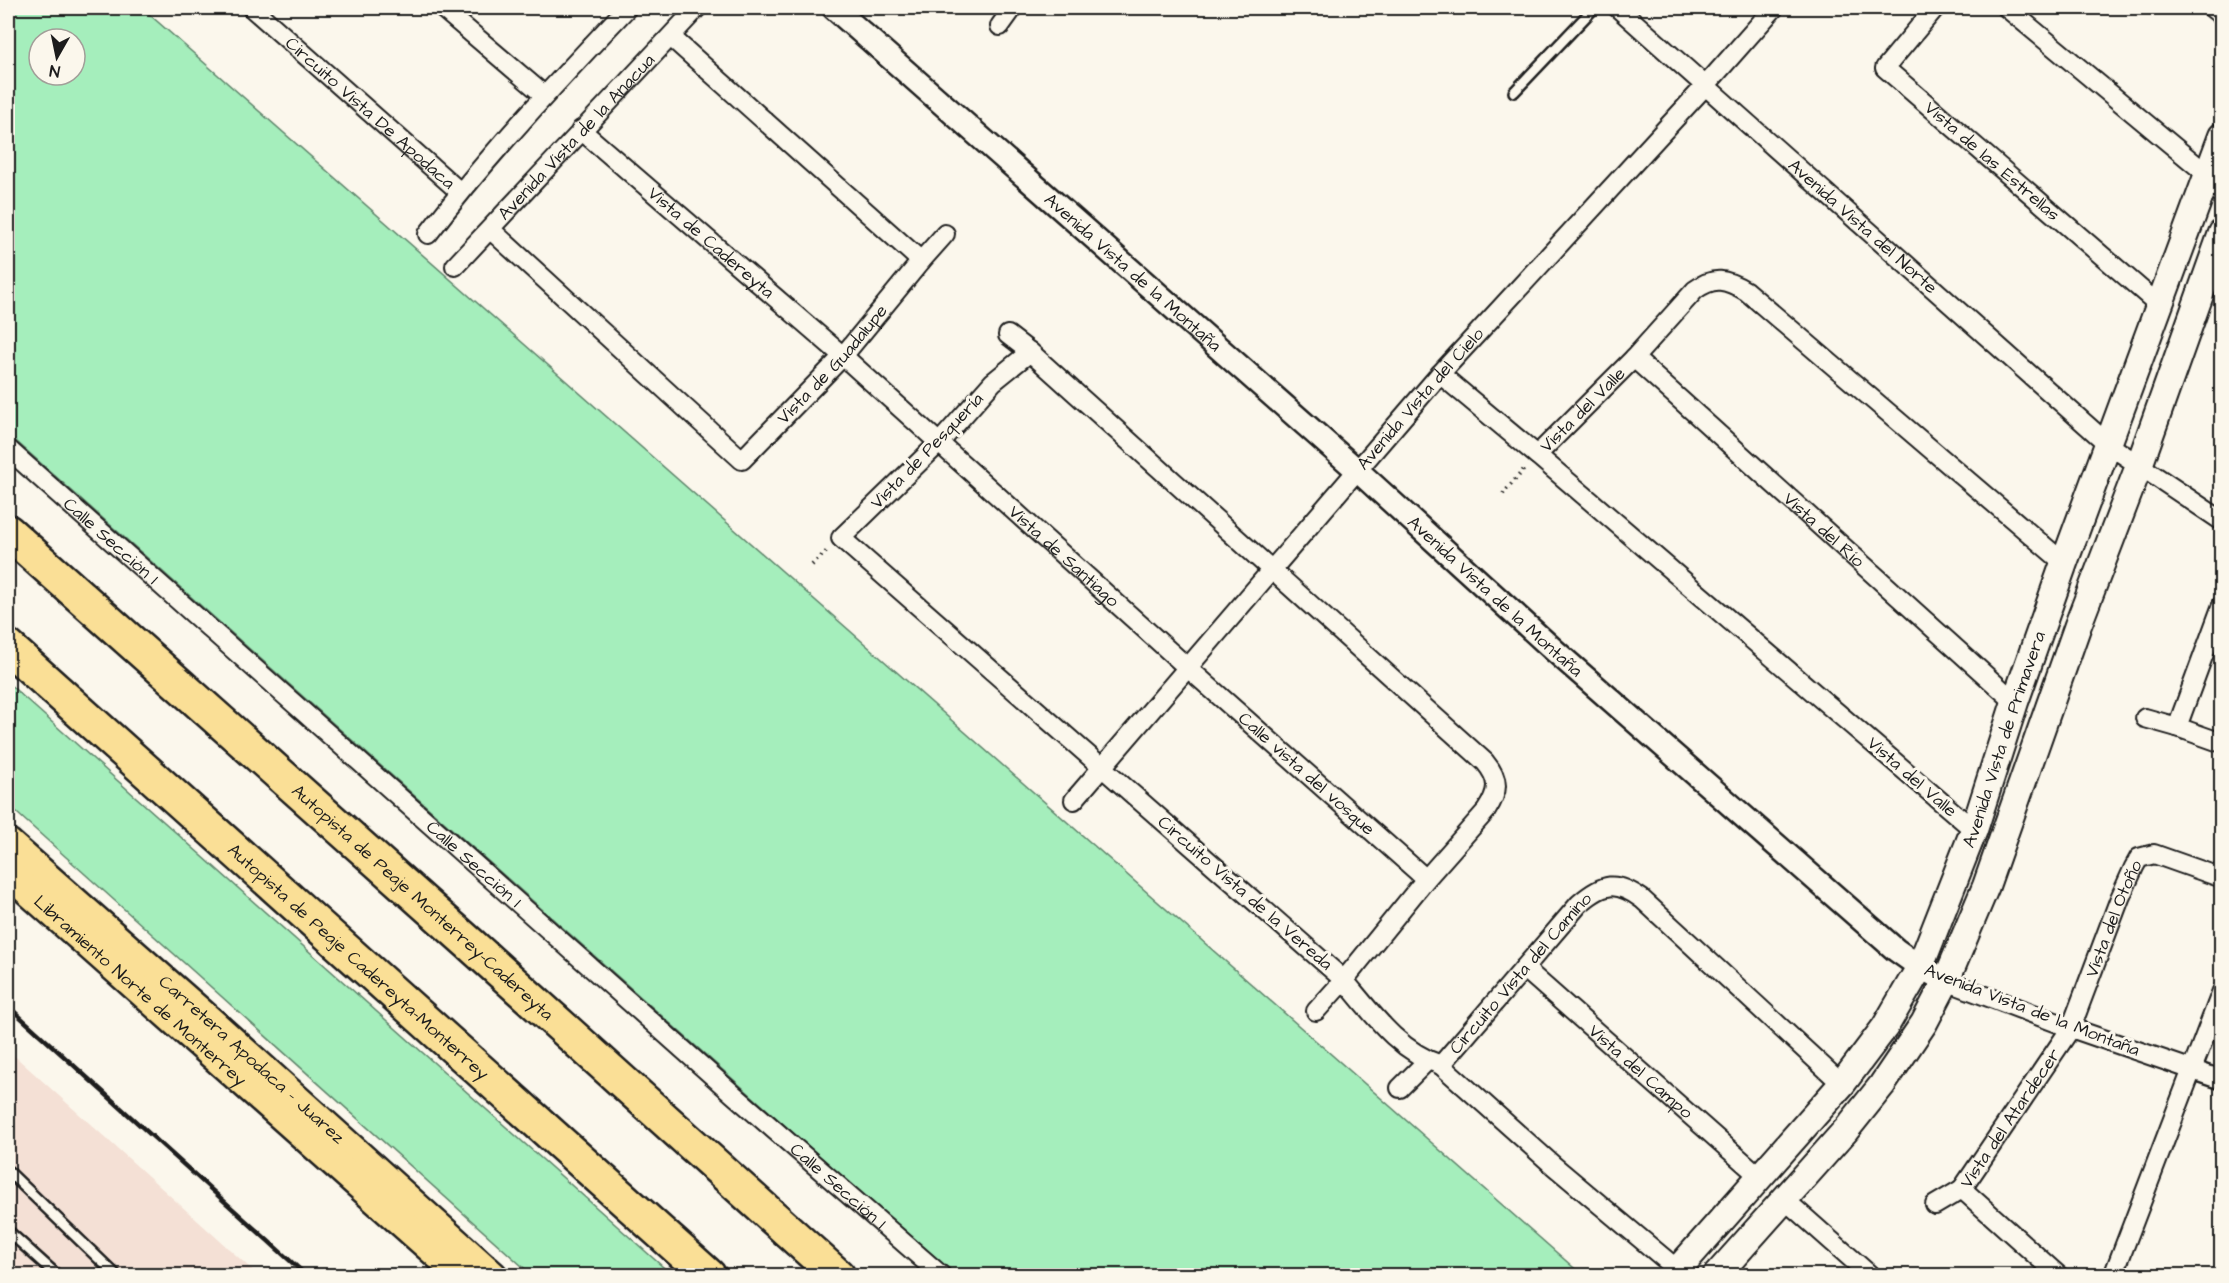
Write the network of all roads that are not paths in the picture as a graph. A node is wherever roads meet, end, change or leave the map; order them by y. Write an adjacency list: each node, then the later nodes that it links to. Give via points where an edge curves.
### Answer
1 (252, 8): 22 (street, Circuito Vista De Apodaca)
2 (441, 8): 18 (street)
3 (627, 8): 18 (street)
4 (697, 8): 15 (street, Avenida Vista de la Anacua)
5 (834, 8): 40 (street, Avenida Vista de la Montaña)
6 (1013, 8): 14 (street)
7 (1594, 8): 17 (lane)
8 (1618, 8): 16 (street, Avenida Vista del Norte)
9 (1774, 8): 16 (street, Avenida Vista del Cielo)
10 (1935, 8): 29 (street, Vista de las Estrellas, via 1885,68)
11 (2007, 8): 21 (street)
12 (2212, 8): 13 (street)
13 (2222, 16)
14 (1000, 26)
15 (671, 37): 19 (street, Avenida Vista de la Anacua); 27 (street)
16 (1706, 85): 34 (street, Avenida Vista del Cielo); 36 (street, Avenida Vista del Norte)
17 (1514, 92)
18 (544, 95): 22 (street)
19 (581, 130): 23 (street, Avenida Vista de la Anacua); 32 (street, Vista de Cadereyta)
20 (2222, 136): 21 (main road, Avenida Vista de Primavera)
21 (2208, 175): 29 (main road, Avenida Vista de Primavera)
22 (460, 192): 25 (street)
23 (491, 230): 28 (street, Avenida Vista de la Anacua); 32 (street, Vista de Guadalupe, via 742,460)
24 (2222, 233): 39 (main road, Avenida Vista de Primavera)
25 (428, 234)
26 (945, 234): 27 (street, Vista de Guadalupe)
27 (921, 261): 32 (street, Vista de Guadalupe)
28 (455, 266)
29 (2159, 305): 36 (main road, Avenida Vista de Primavera)
30 (1008, 335): 31 (street)
31 (1030, 352): 35 (street, Vista de Pesquería, via 993,382); 44 (street)
32 (843, 356): 35 (street, Vista de Cadereyta)
33 (1634, 358): 38 (street, Vista del Valle); 43 (street, Vista del Valle, via 1695,290 1720,280 1735,284); 48 (street, Vista del Río)
34 (1440, 374): 38 (street); 40 (street, Avenida Vista del Cielo)
35 (939, 442): 47 (street, Vista de Santiago); 52 (street, Vista de Pesquería, via 841,538)
36 (2109, 445): 39 (street, Avenida Vista del Norte); 43 (main road, Avenida Vista de Primavera)
37 (8, 449): 84 (street, Calle Sección 1)
38 (1537, 455): 54 (street, Vista del Valle)
39 (2139, 466): 41 (street, Avenida Vista del Norte); 62 (main road, Avenida Vista de Primavera, via 1986,886)
40 (1358, 471): 44 (street, Avenida Vista del Cielo); 59 (street, Avenida Vista de la Montaña, via 1555,651)
41 (2222, 521)
42 (8, 532): 83 (highway, Autopista de Peaje Monterrey-Cadereyta)
43 (2064, 563): 48 (main road, Avenida Vista de Primavera)
44 (1271, 571): 47 (street, Avenida Vista del Cielo); 58 (street, Circuito Vista de la Vereda, via 1494,773 1495,798)
45 (2222, 605): 50 (street)
46 (8, 647): 82 (highway, Autopista de Peaje Cadereyta-Monterrey)
47 (1188, 668): 52 (street, Avenida Vista del Cielo); 58 (street, Calle vista del vosque)
48 (2015, 702): 54 (main road, Avenida Vista de Primavera)
49 (2145, 718): 50 (street)
50 (2177, 727): 51 (street)
51 (2222, 743)
52 (1102, 767): 53 (street, Avenida Vista del Cielo); 61 (street, Circuito Vista de la Vereda)
53 (1074, 800)
54 (1974, 830): 59 (main road, Avenida Vista de Primavera)
55 (8, 843): 81 (main road, Carretera Apodaca - Juarez)
56 (8, 873): 80 (main road, Libramiento Norte de Monterrey)
57 (2222, 878): 65 (street, Vista del Otoño, via 2154,854 2139,858)
58 (1426, 879): 61 (street, Circuito Vista de la Vereda)
59 (1920, 967): 62 (street, Avenida Vista de la Montaña); 69 (main road, Avenida Vista de Primavera, via 1885,1027)
60 (1524, 968): 66 (street, Circuito Vista del Camino); 69 (street, Circuito Vista del Camino, via 1590,895 1610,886 1628,889); 72 (street, Vista del Campo)
61 (1344, 980): 64 (street); 66 (street, via 1390,1033 1416,1055)
62 (1946, 981): 65 (street, Avenida Vista de la Montaña); 74 (main road, Avenida Vista de Primavera, via 1924,1023 1882,1085)
63 (2222, 991): 67 (street)
64 (1316, 1011)
65 (2071, 1028): 67 (street, Avenida Vista de la Montaña); 73 (street, Vista del Atardecer)
66 (1434, 1063): 70 (street); 77 (street, Circuito Vista del Camino)
67 (2192, 1070): 68 (street, Avenida Vista de la Montaña); 88 (street)
68 (2222, 1080)
69 (1842, 1084): 72 (main road, Avenida Vista de Primavera)
70 (1400, 1088)
71 (8, 1171): 79 (lane)
72 (1759, 1176): 77 (main road, Avenida Vista de Primavera)
73 (1962, 1189): 75 (street); 87 (street, Vista del Atardecer)
74 (1785, 1199): 85 (main road, Avenida Vista de Primavera); 86 (street)
75 (1935, 1205)
76 (8, 1231): 78 (lane)
77 (1678, 1273)
78 (58, 1275)
79 (117, 1275)
80 (462, 1275)
81 (493, 1275)
82 (709, 1275)
83 (838, 1275)
84 (942, 1275)
85 (1716, 1275)
86 (1871, 1275)
87 (2058, 1275)
88 (2113, 1275)

